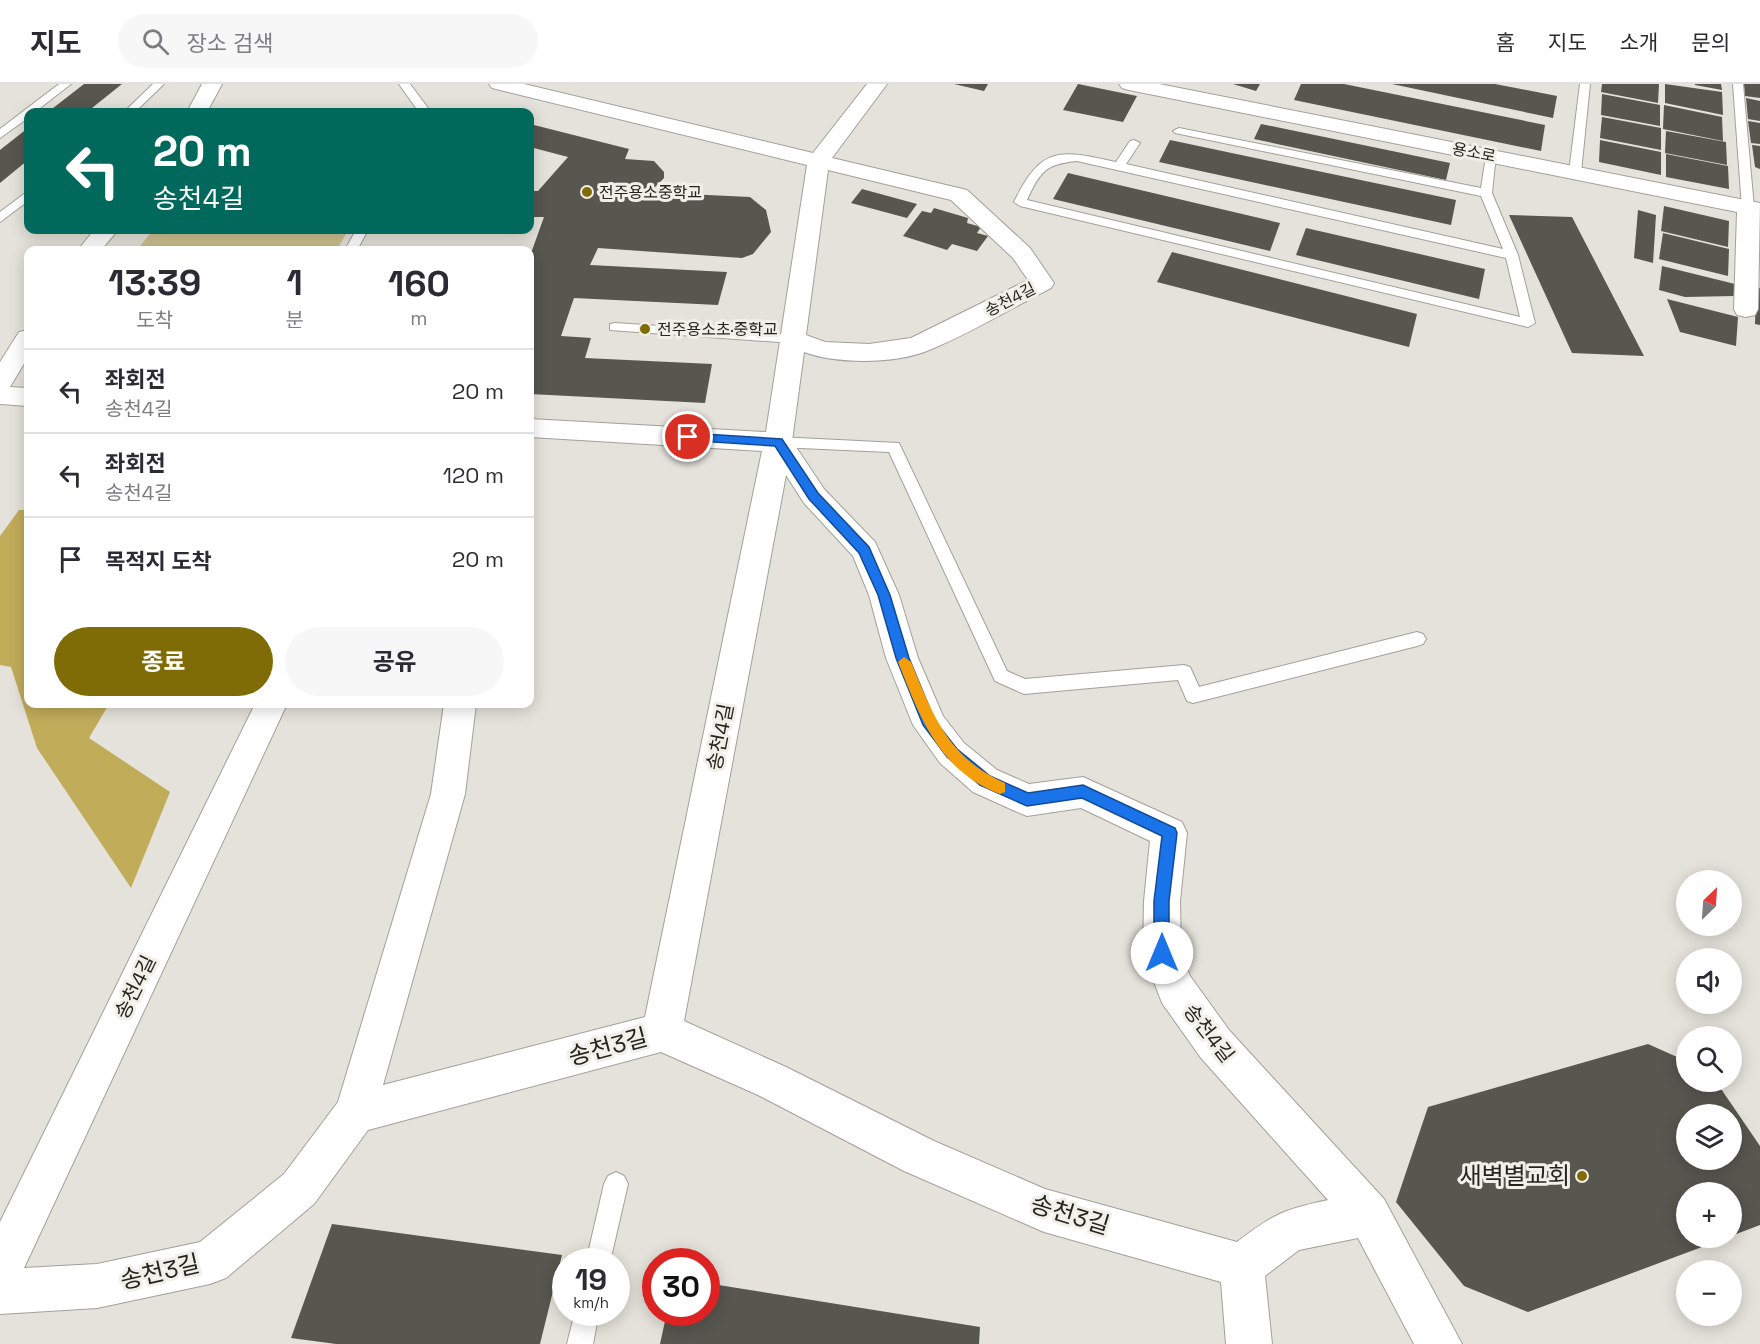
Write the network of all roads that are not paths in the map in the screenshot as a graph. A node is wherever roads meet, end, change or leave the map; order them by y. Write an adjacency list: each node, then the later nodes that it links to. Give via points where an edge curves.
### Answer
1 (66, 84): 12 (lane)
2 (159, 84): 13 (lane)
3 (212, 84): 14 (street)
4 (404, 84): 15 (lane)
5 (499, 84): 21 (street)
6 (877, 84): 21 (street, 송천4길)
7 (1129, 84): 11 (street, 용소로)
8 (1571, 84): 10 (lane)
9 (1738, 84): 26 (lane)
10 (1584, 85): 23 (lane)
11 (1192, 90): 20 (street, 용소로)
12 (35, 108)
13 (134, 108)
14 (199, 108)
15 (422, 108)
16 (24, 117): 18 (lane)
17 (1179, 131): 24 (lane)
18 (0, 135)
19 (1134, 143): 22 (lane)
20 (1492, 156): 23 (street, 용소로); 24 (lane)
21 (818, 161): 33 (street, 송천4길); 33 (street, 송천4길, via 959,195 1022,253 1042,283 917,345 869,352 835,351)
22 (1119, 166): 30 (lane); 30 (lane, via 1077,157 1054,159 1037,167 1020,202 1528,323)
23 (1575, 172): 26 (street, 용소로)
24 (1486, 193): 30 (lane)
25 (24, 198): 27 (lane)
26 (1754, 209): 31 (street)
27 (0, 218)
28 (103, 234): 29 (street)
29 (92, 246)
30 (1512, 255)
31 (1746, 309)
32 (615, 327): 33 (lane)
33 (792, 339): 39 (street, 송천4길)
34 (24, 344): 35 (street)
35 (0, 381)
36 (0, 395): 37 (street)
37 (24, 397)
38 (534, 428): 39 (street)
39 (778, 442): 40 (lane, via 894,447 1001,676 1024,687 1184,672 1193,696); 43 (street, 송천4길); 46 (street, 송천4길, via 814,496 864,550 930,725 952,753 985,781 1027,800 1083,792 1169,833 1162,901 1162,953 1176,989 1215,1044)
40 (1417, 639)
41 (269, 708): 49 (street, 송천4길)
42 (459, 708): 44 (street, via 448,794)
43 (662, 1032): 44 (street, 송천3길); 48 (street, 송천3길, via 772,1081 919,1156 1044,1210)
44 (355, 1113): 50 (street, 송천3길, via 299,1189 210,1262 98,1286)
45 (616, 1184): 47 (lane)
46 (1369, 1214): 48 (street, via 1289,1230); 54 (street)
47 (601, 1248)
48 (1242, 1266): 53 (street)
49 (0, 1270)
50 (0, 1292)
51 (584, 1326): 52 (lane)
52 (580, 1344)
53 (1249, 1344)
54 (1439, 1344)

